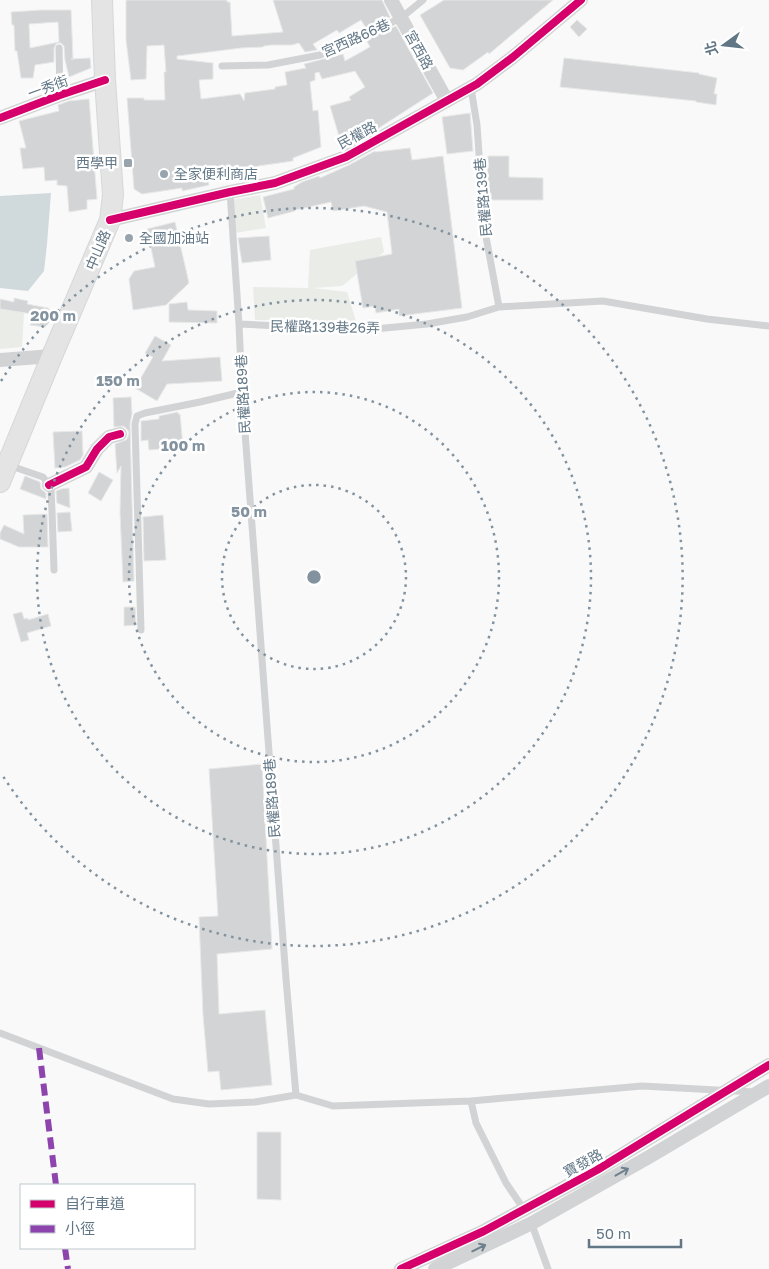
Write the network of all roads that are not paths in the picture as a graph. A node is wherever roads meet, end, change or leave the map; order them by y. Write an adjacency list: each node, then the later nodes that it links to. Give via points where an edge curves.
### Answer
1 (102, 0): 8 (main road, 中山路)
2 (391, 0): 5 (street, 宮西路)
3 (423, 0): 5 (lane, 宮西路66巷)
4 (581, 0): 9 (street, 民權路)
5 (401, 18): 7 (lane, 宮西路66巷, via 320,55 268,65); 11 (street, 宮西路)
6 (59, 48): 10 (lane)
7 (222, 66)
8 (105, 80): 10 (street, 一秀街); 14 (main road, 中山路, via 113,195)
9 (471, 88): 11 (street, 民權路); 15 (lane, 民權路139巷, via 477,125 484,226)
10 (60, 95): 12 (street, 一秀街)
11 (447, 100): 13 (street, 民權路, via 346,156 275,183)
12 (0, 118)
13 (230, 192): 14 (street, 民權路); 16 (lane, 民權路189巷)
14 (110, 220): 18 (main road, 中山路)
15 (499, 307): 16 (lane, 民權路139巷26弄, via 467,318 364,330); 17 (lane, 民權路139巷26弄, via 603,301)
16 (240, 324): 20 (lane, 民權路189巷)
17 (769, 326)
18 (52, 356): 19 (street); 22 (main road, 中山路)
19 (0, 360)
20 (242, 392): 25 (lane, via 138,416 135,424); 30 (lane, 民權路189巷)
21 (120, 434): 23 (street, via 109,437 86,467)
22 (4, 473): 23 (lane, via 43,477)
23 (49, 485): 24 (lane)
24 (54, 570)
25 (142, 630)
26 (0, 1033): 30 (lane, via 173,1099 209,1104 255,1102)
27 (769, 1066): 29 (street, 寶發路)
28 (766, 1090): 29 (lane); 33 (street, 寶發路, one-way to 28)
29 (728, 1091): 31 (lane, via 642,1086); 32 (street, 寶發路, via 597,1170)
30 (296, 1095): 31 (lane, via 334,1106)
31 (471, 1101): 32 (lane, via 476,1123 506,1182)
32 (524, 1209): 33 (lane); 34 (street, 寶發路)
33 (532, 1223): 35 (street, 寶發路, one-way to 33); 36 (lane)
34 (401, 1269)
35 (435, 1269)
36 (548, 1269)

